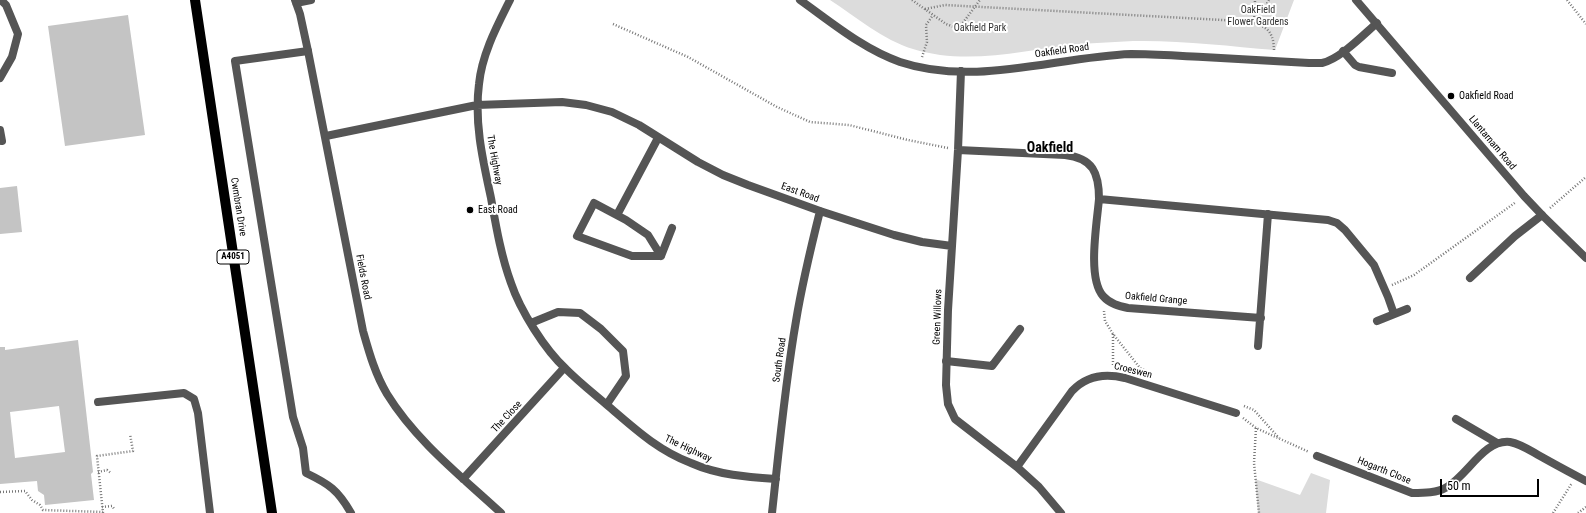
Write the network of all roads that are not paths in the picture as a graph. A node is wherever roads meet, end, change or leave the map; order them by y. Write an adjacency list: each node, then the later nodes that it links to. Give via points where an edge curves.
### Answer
1 (195, 0): 50 (main road, Cwmbran Drive / A4051)
2 (311, 0): 6 (street)
3 (510, 0): 14 (street, The Highway, via 487,52 479,82)
4 (800, 0): 11 (street, Oakfield Road, via 866,45 900,62 918,67)
5 (1356, 0): 8 (street, Llantarnam Road)
6 (295, 1): 9 (street, Fields Road)
7 (2, 4): 13 (street, via 18,34 12,57)
8 (1377, 23): 10 (street, Oakfield Road); 24 (street, Llantarnam Road)
9 (308, 51): 16 (street, Fields Road); 51 (street, via 235,61 293,417 303,448 306,473 325,482 341,497)
10 (1343, 51): 11 (street, Oakfield Road, via 1322,63 1132,54 993,71); 12 (street, via 1359,67)
11 (961, 71): 19 (street, Green Willows)
12 (1392, 73)
13 (0, 78)
14 (477, 105): 16 (street, East Road); 17 (street, East Road, via 562,102 586,105 612,112); 34 (street, The Highway, via 478,130 499,240 511,284)
15 (0, 130): 18 (street)
16 (326, 136): 46 (street, Fields Road, via 370,358 387,393 412,427)
17 (658, 138): 21 (street, East Road, via 724,175); 23 (street)
18 (2, 141)
19 (958, 150): 20 (street, via 1065,155 1081,159 1091,166 1097,176); 26 (street, Green Willows)
20 (1099, 199): 22 (street); 32 (street, Oakfield Grange, via 1094,278 1098,288 1109,301 1128,308)
21 (820, 211): 26 (street, East Road, via 922,242); 47 (street, South Road, via 796,320)
22 (1268, 214): 31 (street, via 1319,218 1337,223 1374,265); 32 (street)
23 (617, 215): 27 (street, via 648,235); 27 (street, via 594,203 577,236 632,256)
24 (1542, 215): 28 (street, Llantarnam Road); 29 (street)
25 (672, 228): 27 (street)
26 (952, 246): 37 (street, Green Willows)
27 (661, 256)
28 (1586, 258)
29 (1470, 278)
30 (1407, 309): 31 (street)
31 (1394, 314): 33 (street)
32 (1260, 318): 36 (street)
33 (1377, 321)
34 (531, 323): 38 (street, The Highway); 40 (street, via 558,312 580,313 623,351 626,376)
35 (1020, 329): 37 (street, via 992,366)
36 (1258, 346)
37 (946, 362): 45 (street, Green Willows, via 948,404 955,419)
38 (564, 368): 40 (street, The Highway); 46 (street, The Close)
39 (98, 402): 49 (street, via 184,393 194,399 198,413)
40 (607, 404): 47 (street, The Highway, via 639,434 666,452 691,464 712,471)
41 (1236, 413): 45 (street, Croeswen, via 1114,375 1094,376 1078,384)
42 (1456, 419): 43 (street)
43 (1497, 443): 44 (street, Hogarth Close, via 1487,449 1447,487 1425,493 1412,493); 48 (street, via 1510,442 1523,447)
44 (1317, 456)
45 (1017, 467): 54 (street, Green Willows, via 1040,487)
46 (463, 479): 52 (street, Fields Road)
47 (776, 479): 53 (street, South Road)
48 (1586, 481)
49 (210, 513)
50 (272, 513)
51 (351, 513)
52 (501, 513)
53 (772, 513)
54 (1061, 513)

